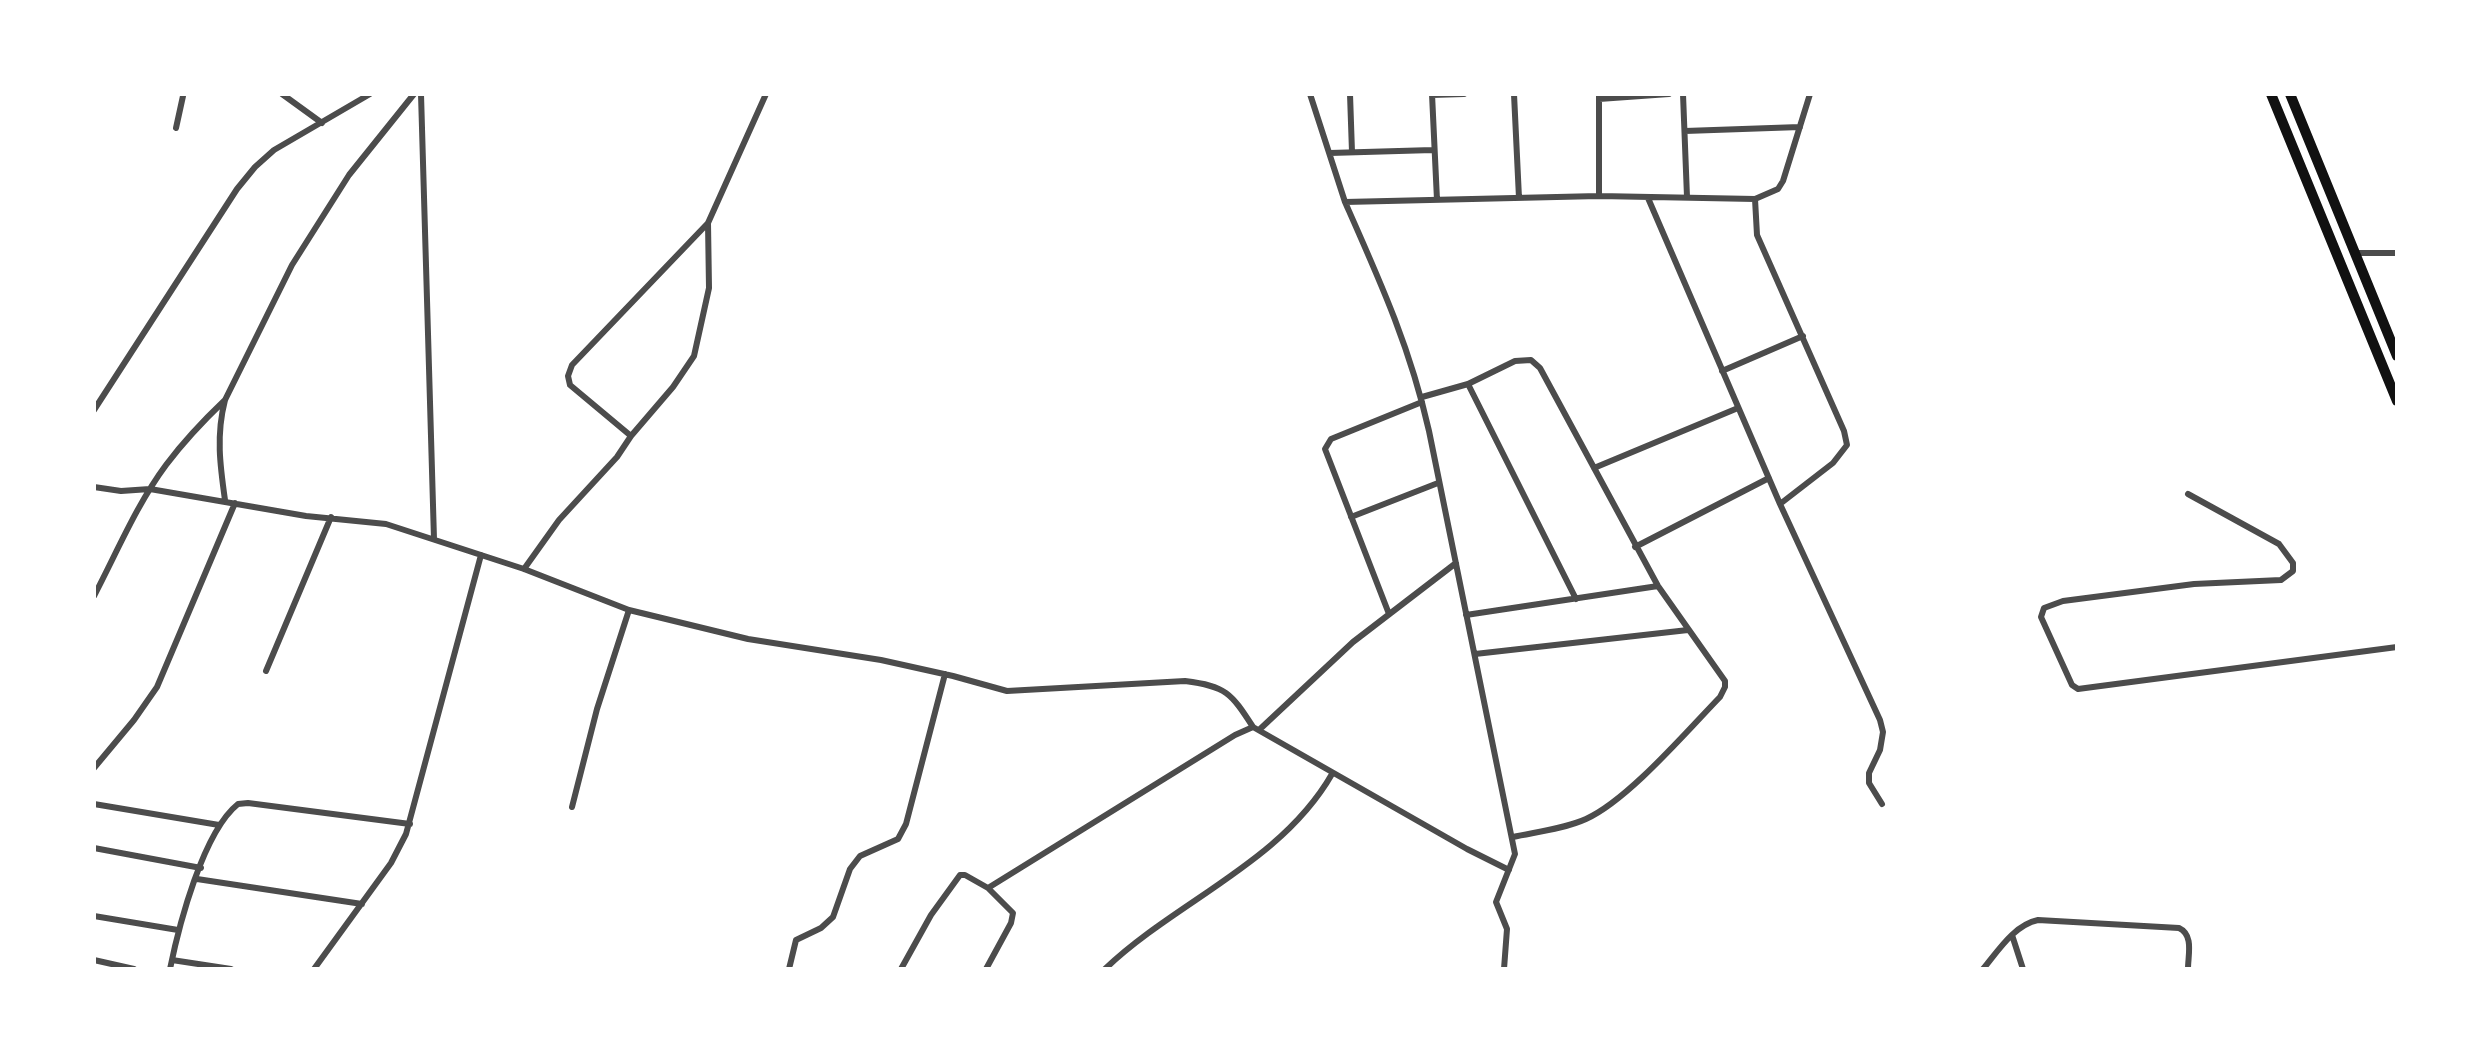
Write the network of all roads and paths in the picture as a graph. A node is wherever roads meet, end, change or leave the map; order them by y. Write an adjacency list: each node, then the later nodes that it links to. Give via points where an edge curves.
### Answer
1 (282, 94): 18 (street)
2 (370, 94): 18 (street)
3 (414, 94): 42 (street, via 349,175 292,265)
4 (421, 94): 58 (street)
5 (766, 94): 34 (street)
6 (1310, 94): 24 (street)
7 (1350, 94): 23 (street)
8 (1432, 94): 9 (street); 22 (street)
9 (1464, 94)
10 (1514, 94): 29 (street)
11 (1669, 94): 17 (street)
12 (1683, 94): 21 (street)
13 (1810, 94): 19 (street)
14 (2271, 94): 26 (highway)
15 (2290, 94): 25 (highway)
16 (181, 95): 20 (street)
17 (1599, 96): 27 (street)
18 (322, 123): 45 (street, via 274,150 237,189)
19 (1800, 127): 21 (street); 31 (street, via 1778,189)
20 (176, 128)
21 (1685, 131): 28 (street)
22 (1433, 150): 23 (street); 32 (street)
23 (1352, 152): 24 (street)
24 (1330, 153): 33 (street)
25 (2315, 155): 26 (highway); 35 (highway)
26 (2298, 161): 43 (highway)
27 (1599, 196): 29 (street); 30 (street)
28 (1687, 197): 30 (street); 31 (street)
29 (1519, 198): 32 (street)
30 (1648, 198): 39 (street)
31 (1755, 199): 37 (street, via 1757,235)
32 (1437, 200): 33 (street)
33 (1345, 202): 41 (street, via 1396,317)
34 (708, 223): 46 (street, via 709,288 694,356); 46 (street, via 572,365 568,376 570,385)
35 (2356, 253): 36 (street); 38 (highway)
36 (2397, 253)
37 (1803, 336): 39 (street); 55 (street, via 1847,445 1833,463)
38 (2397, 356)
39 (1722, 371): 44 (street)
40 (1468, 384): 41 (street); 47 (street, via 1515,361 1531,360); 65 (street)
41 (1422, 399): 49 (street); 57 (street, via 1327,443)
42 (225, 400): 51 (street); 53 (street, via 218,456)
43 (2397, 401)
44 (1738, 408): 47 (street); 48 (street)
45 (94, 410)
46 (631, 436): 62 (street)
47 (1594, 468): 59 (street)
48 (1769, 478): 55 (street); 59 (street)
49 (1438, 483): 57 (street); 61 (street)
50 (94, 487): 51 (street)
51 (150, 489): 53 (street); 64 (street)
52 (2188, 494): 70 (street, via 2279,544 2293,571 2281,580 2194,584 2044,608 2041,617 2072,685 2078,689)
53 (225, 500): 54 (street)
54 (235, 503): 56 (street); 75 (street, via 157,687)
55 (1780, 504): 78 (street, via 1880,720 1880,750 1869,783)
56 (331, 517): 58 (street, via 386,524); 72 (street)
57 (1351, 517): 67 (street)
58 (434, 539): 60 (street)
59 (1635, 547): 63 (street)
60 (481, 555): 62 (street); 80 (street)
61 (1456, 563): 67 (street); 68 (street)
62 (524, 569): 66 (street)
63 (1658, 586): 65 (street); 69 (street)
64 (94, 596)
65 (1576, 599): 68 (street)
66 (629, 610): 73 (street, via 748,639); 79 (street)
67 (1389, 614): 74 (street)
68 (1466, 615): 71 (street)
69 (1688, 630): 71 (street); 82 (street, via 1725,681 1720,697 1598,813)
70 (2397, 647)
71 (1475, 654): 82 (street)
72 (266, 671)
73 (945, 674): 74 (street, via 1007,691 1185,681 1214,685 1237,702); 98 (street, via 901,835 860,856 833,917 796,940)
74 (1256, 728): 76 (street); 87 (street, via 1235,735)
75 (94, 768)
76 (1332, 774): 85 (street); 101 (street, via 1298,820 1261,852)
77 (94, 804): 81 (street)
78 (1882, 804)
79 (572, 807)
80 (410, 824): 81 (street, via 244,802); 88 (street)
81 (219, 825): 84 (street)
82 (1513, 837): 85 (street, via 1515,854)
83 (94, 848): 84 (street)
84 (201, 868): 86 (street)
85 (1509, 870): 102 (street, via 1496,902 1507,929)
86 (197, 879): 88 (street); 90 (street)
87 (988, 888): 99 (street, via 960,875); 100 (street, via 1013,913)
88 (362, 904): 97 (street)
89 (94, 916): 90 (street)
90 (178, 930): 93 (street)
91 (2012, 935): 103 (street); 104 (street); 105 (street, via 2038,920 2179,928 2189,937)
92 (94, 960): 94 (street)
93 (172, 960): 95 (street); 96 (street)
94 (134, 969)
95 (170, 969)
96 (231, 969)
97 (314, 969)
98 (789, 969)
99 (901, 969)
100 (986, 969)
101 (1105, 969)
102 (1504, 969)
103 (1983, 969)
104 (2023, 969)
105 (2188, 969)

